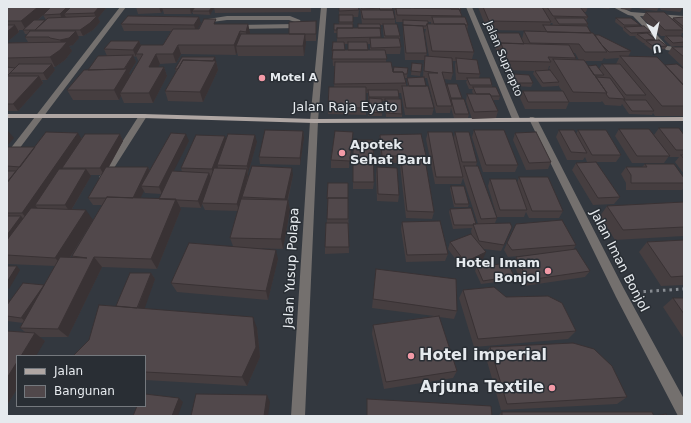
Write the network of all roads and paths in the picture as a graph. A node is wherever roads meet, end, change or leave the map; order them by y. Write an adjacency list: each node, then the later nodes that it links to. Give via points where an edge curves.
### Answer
1 (123, 7): 14 (street)
2 (324, 7): 10 (street, Jalan Yusup Polapa)
3 (469, 7): 17 (street, Jalan Suprapto)
4 (616, 7): 5 (street)
5 (635, 15): 6 (street); 13 (street, via 665,47)
6 (684, 18)
7 (299, 26): 8 (street); 11 (street, via 298,21 290,18 226,18 208,22 206,25); 12 (street)
8 (306, 26)
9 (314, 26): 10 (street)
10 (322, 26): 20 (street, Jalan Yusup Polapa)
11 (212, 28)
12 (228, 28)
13 (684, 50)
14 (40, 115): 15 (main road, Jalan Raja Eyato); 16 (main road, Jalan Raja Eyato); 21 (street)
15 (7, 116)
16 (143, 116): 20 (main road, Jalan Raja Eyato); 22 (street)
17 (516, 119): 18 (main road, Jalan Raja Eyato); 20 (main road, Jalan Raja Eyato)
18 (533, 119): 19 (main road, Jalan Raja Eyato); 24 (street, Jalan Iman Bonjol)
19 (684, 119)
20 (314, 121): 26 (street, Jalan Yusup Polapa)
21 (7, 159)
22 (104, 176)
23 (684, 289): 24 (path)
24 (620, 293): 25 (street, Jalan Iman Bonjol)
25 (684, 413)
26 (298, 416)

